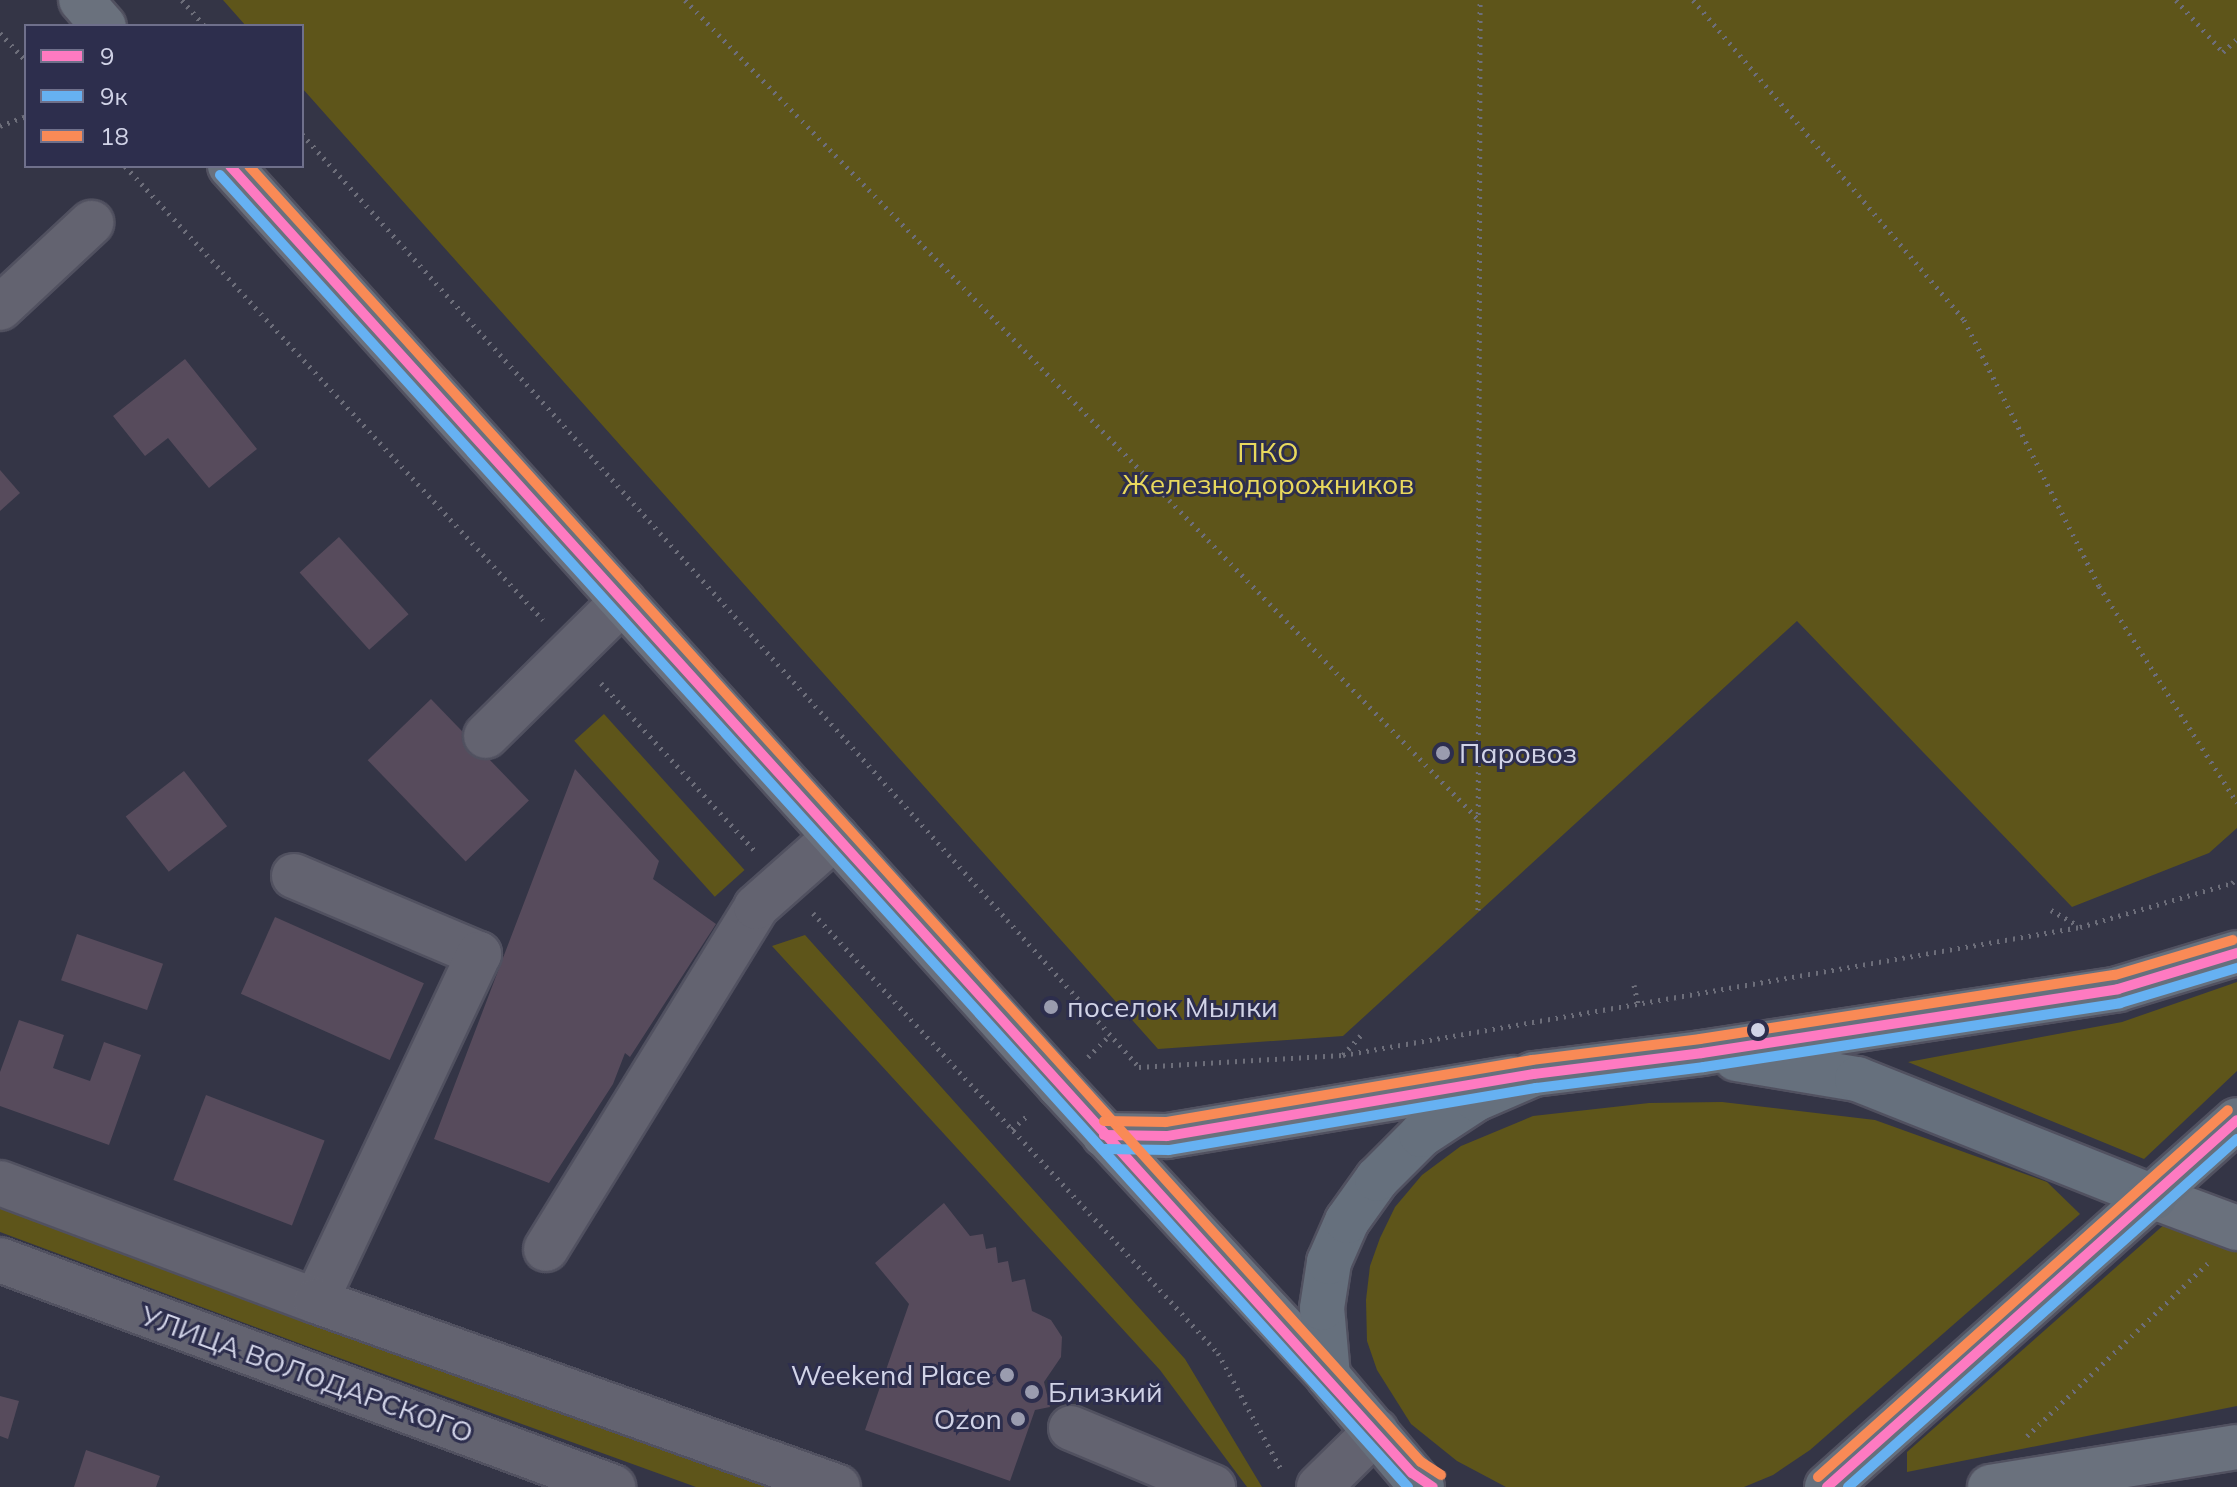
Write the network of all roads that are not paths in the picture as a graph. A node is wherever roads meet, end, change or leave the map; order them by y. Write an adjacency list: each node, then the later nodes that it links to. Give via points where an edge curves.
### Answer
1 (81, 0): 2 (main road)
2 (102, 24)
3 (232, 168): 6 (main road)
4 (91, 223): 5 (street)
5 (0, 308)
6 (623, 601): 7 (street); 8 (main road)
7 (486, 736)
8 (835, 837): 14 (main road); 18 (street, via 756,907)
9 (294, 876): 20 (street, via 479,954)
10 (2237, 953): 11 (highway, via 2118,989)
11 (1702, 1053): 12 (highway); 16 (highway, via 1857,1079)
12 (1534, 1074): 14 (main road, via 1167,1136); 21 (highway, via 1476,1099 1421,1135 1377,1179 1347,1221 1329,1262 1322,1308)
13 (2237, 1120): 16 (highway)
14 (1104, 1135): 21 (main road)
15 (0, 1183): 20 (street)
16 (2154, 1197): 17 (main road); 30 (highway)
17 (2227, 1241)
18 (546, 1249)
19 (0, 1260): 27 (street, УЛИЦА ВОЛОДАРСКОГО)
20 (316, 1301): 28 (street)
21 (1328, 1376): 23 (highway)
22 (1071, 1428): 29 (street)
23 (1376, 1431): 25 (street); 26 (highway)
24 (2237, 1447): 31 (main road)
25 (1302, 1480)
26 (1423, 1482)
27 (613, 1487)
28 (838, 1487)
29 (1213, 1487)
30 (1827, 1487)
31 (1990, 1487)

